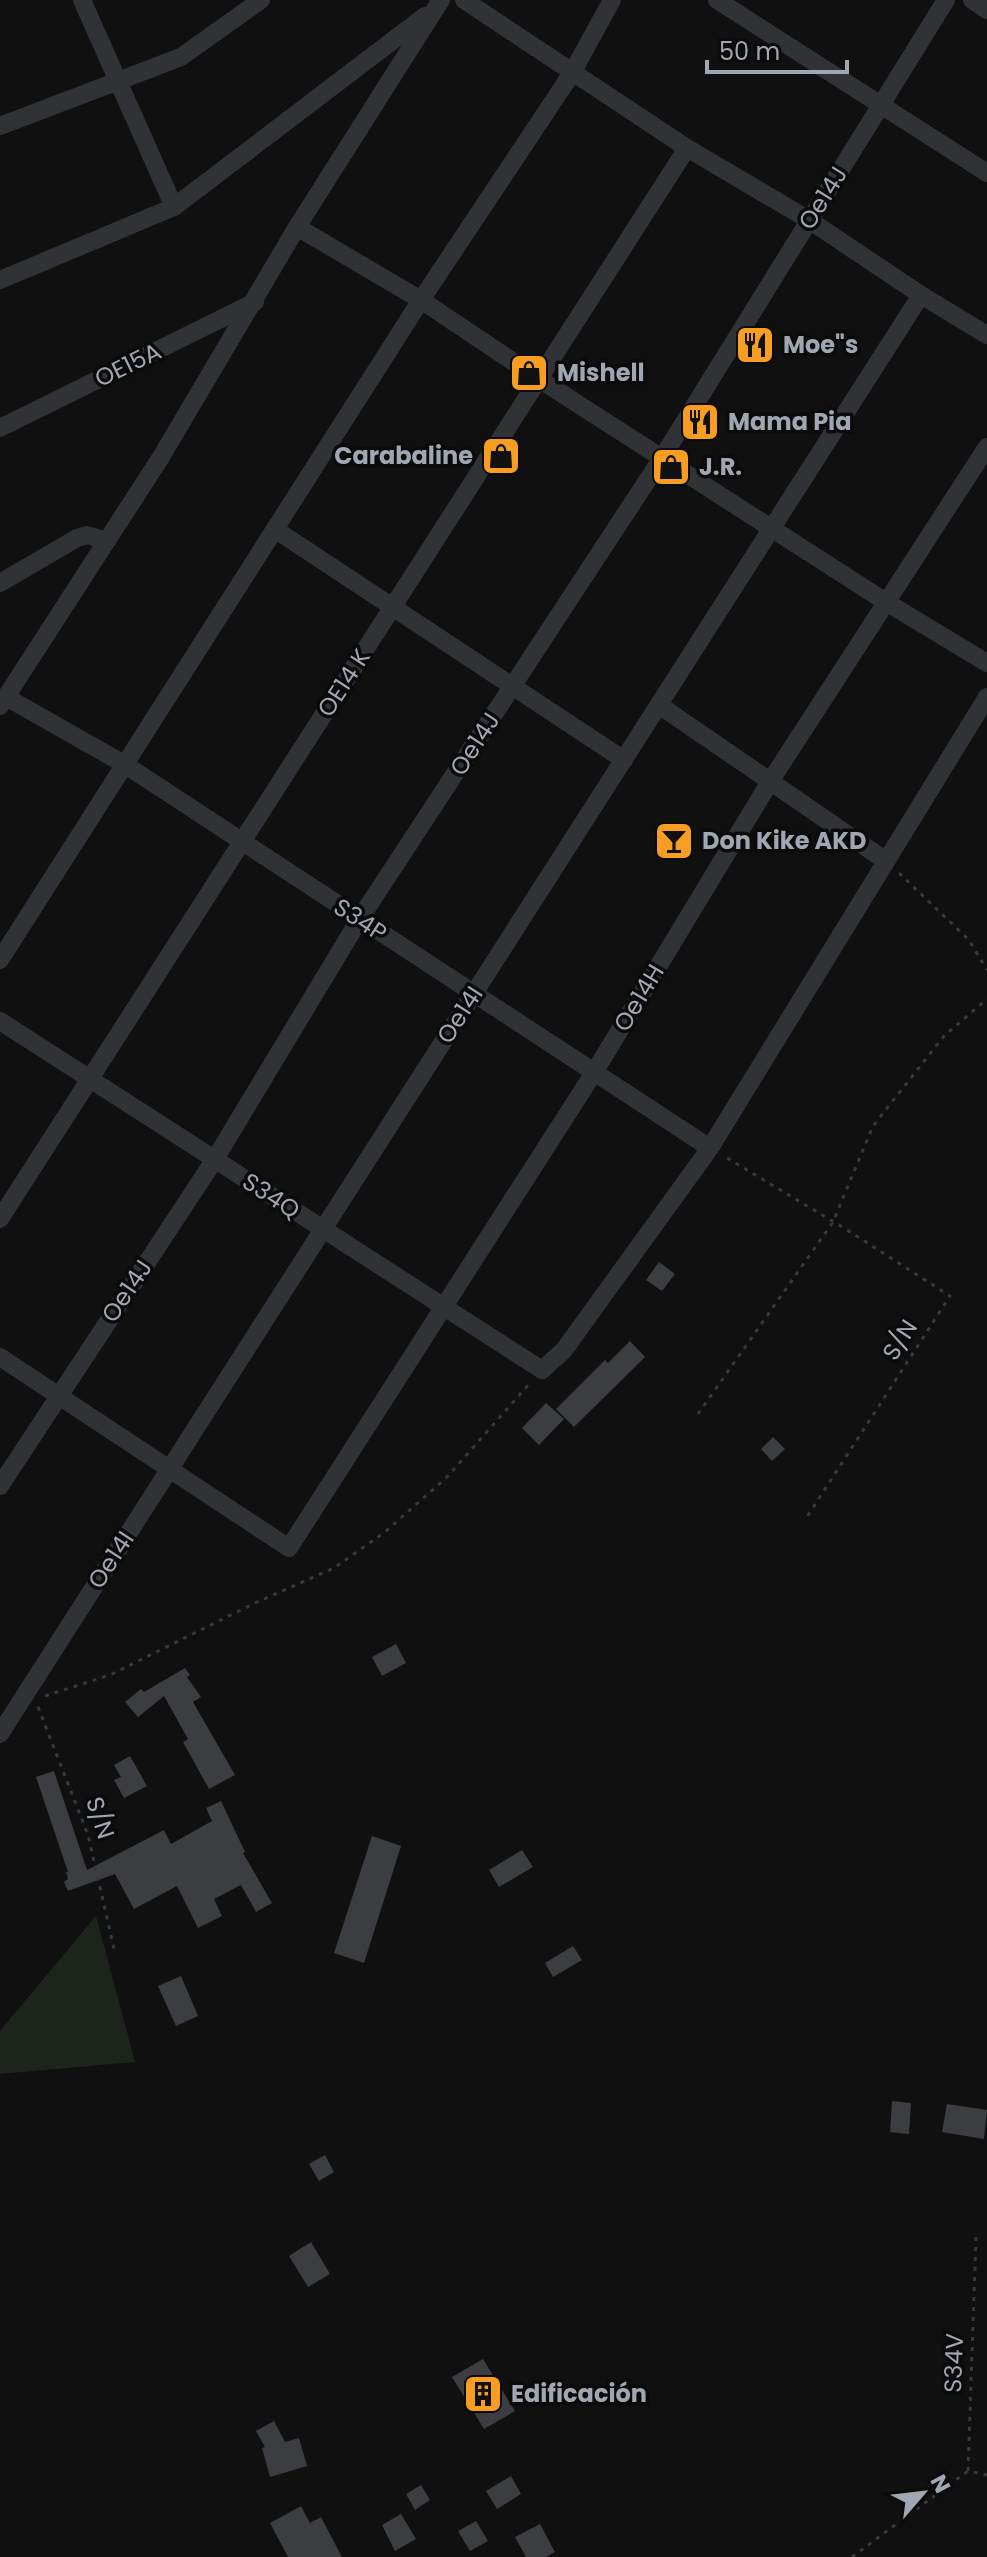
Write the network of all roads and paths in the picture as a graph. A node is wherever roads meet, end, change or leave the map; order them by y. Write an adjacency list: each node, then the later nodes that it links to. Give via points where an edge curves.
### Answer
1 (82, 0): 11 (street)
2 (261, 0): 11 (street, via 181,57)
3 (464, 0): 10 (street)
4 (612, 0): 10 (street)
5 (717, 0): 12 (street)
6 (946, 0): 12 (street, Oe14J)
7 (972, 0): 9 (street)
8 (437, 4): 16 (street); 18 (street)
9 (987, 10)
10 (572, 73): 14 (street); 21 (street)
11 (117, 83): 13 (street); 16 (street)
12 (882, 105): 15 (street); 17 (street, Oe14J)
13 (0, 126)
14 (687, 148): 17 (street); 24 (street, OE14 K)
15 (987, 173)
16 (174, 207): 19 (street)
17 (809, 220): 20 (street); 27 (street, Oe14J)
18 (297, 227): 21 (street); 22 (street)
19 (0, 280)
20 (921, 295): 23 (street); 28 (street, Oe14I)
21 (421, 300): 24 (street); 29 (street)
22 (255, 302): 25 (street, OE15A); 30 (street)
23 (987, 335)
24 (539, 379): 27 (street); 33 (street, OE14 K)
25 (0, 428)
26 (987, 447): 32 (street, Oe14H)
27 (662, 458): 28 (street); 35 (street, Oe14J)
28 (772, 528): 32 (street); 38 (street, Oe14I)
29 (276, 530): 33 (street); 40 (street)
30 (107, 541): 31 (street, via 77,538); 37 (street)
31 (0, 583)
32 (886, 602): 34 (street); 41 (street, Oe14H)
33 (393, 606): 35 (street); 42 (street, OE14 K)
34 (987, 663)
35 (513, 685): 39 (street); 44 (street, Oe14J)
36 (987, 697): 43 (street)
37 (3, 701): 40 (street, S34P)
38 (659, 705): 39 (street, Oe14I); 41 (street)
39 (624, 760): 47 (street, Oe14I)
40 (124, 764): 42 (street, S34P); 45 (street)
41 (771, 780): 43 (street); 50 (street, Oe14H)
42 (242, 843): 44 (street, S34P); 51 (street, OE14 K)
43 (886, 861): 46 (path, via 969,940); 52 (street)
44 (359, 920): 47 (street, S34P); 53 (street, Oe14J)
45 (0, 960)
46 (987, 970)
47 (475, 992): 50 (street, S34P); 56 (street, Oe14I)
48 (987, 999): 55 (path, via 944,1036 873,1126)
49 (0, 1021): 51 (street, S34Q)
50 (595, 1071): 52 (street, S34P); 57 (street, Oe14H)
51 (90, 1079): 53 (street, S34Q); 54 (street, OE14 K)
52 (710, 1148): 55 (path, S/N); 59 (street, via 564,1350)
53 (215, 1159): 56 (street, S34Q); 60 (street, Oe14J)
54 (0, 1219)
55 (833, 1222): 61 (path); 64 (path, S/N, via 950,1296)
56 (323, 1229): 57 (street, S34Q); 62 (street, Oe14I)
57 (444, 1307): 59 (street, S34Q); 62 (street, Oe14H, via 289,1548)
58 (0, 1357): 60 (street)
59 (542, 1370): 66 (path, S/N, via 446,1478 334,1568 110,1675 35,1700 88,1835)
60 (58, 1395): 62 (street); 63 (street, Oe14J)
61 (698, 1414)
62 (170, 1469): 65 (street, Oe14I)
63 (0, 1486)
64 (805, 1520)
65 (0, 1734)
66 (115, 1953)
67 (976, 2237): 68 (path, S34V)
68 (968, 2471): 69 (path); 70 (path)
69 (987, 2475)
70 (852, 2557)

